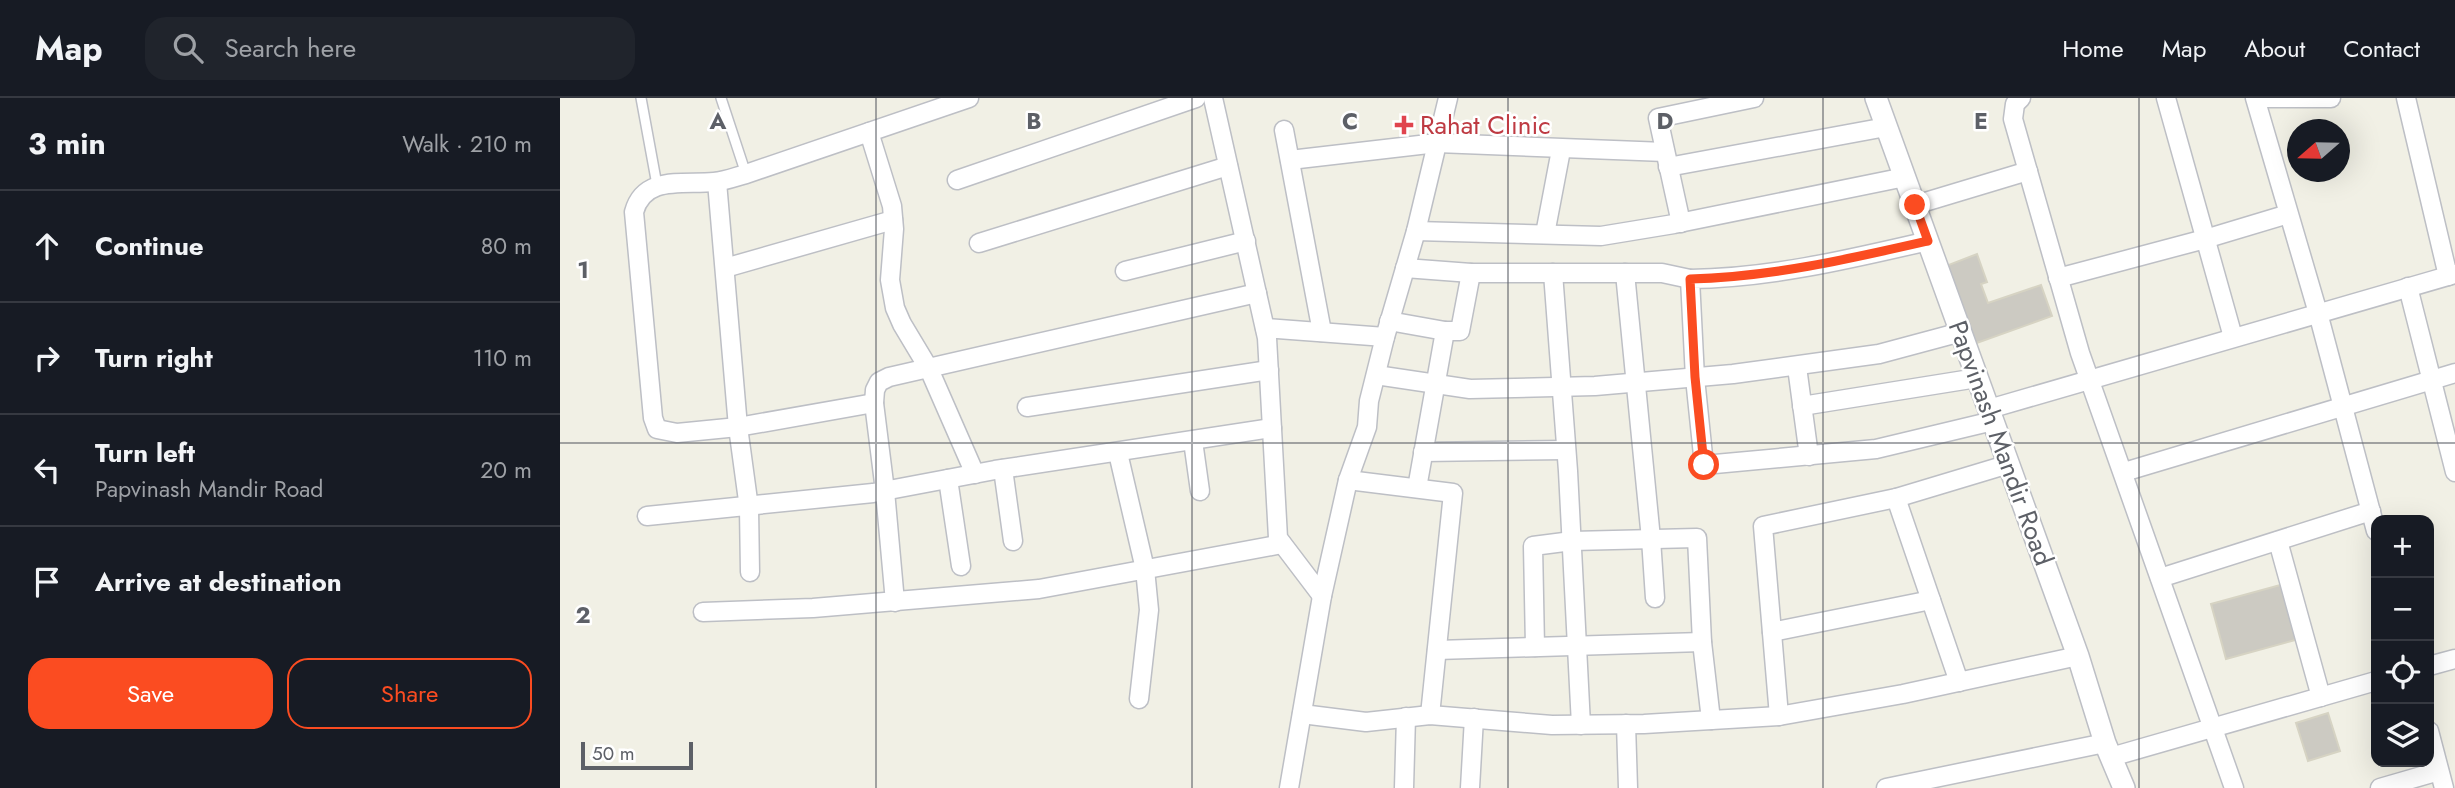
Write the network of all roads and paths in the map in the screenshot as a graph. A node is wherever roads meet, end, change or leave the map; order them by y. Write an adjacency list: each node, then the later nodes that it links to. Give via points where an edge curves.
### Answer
1 (641, 98): 27 (lane)
2 (721, 98): 23 (lane)
3 (969, 98): 16 (street)
4 (1196, 98): 25 (street)
5 (1213, 98): 21 (street)
6 (1448, 98): 17 (street)
7 (1754, 98): 20 (street, via 1658,118)
8 (1876, 98): 14 (street, Papvinash Mandir Road)
9 (2021, 98): 22 (street, via 2013,119)
10 (2166, 98): 34 (street)
11 (2257, 98): 12 (street); 29 (street)
12 (2331, 98)
13 (2406, 98): 44 (street)
14 (1886, 127): 20 (street); 24 (street, Papvinash Mandir Road)
15 (1284, 130): 19 (street)
16 (869, 132): 23 (street); 30 (street, via 884,173)
17 (1437, 143): 18 (street); 19 (street); 32 (street)
18 (1561, 150): 20 (street); 33 (street)
19 (1290, 160): 53 (street)
20 (1667, 160): 31 (street)
21 (1228, 166): 35 (street); 37 (street)
22 (2028, 171): 28 (street); 45 (street)
23 (746, 174): 26 (street)
24 (1905, 177): 28 (street, Papvinash Mandir Road); 31 (street)
25 (957, 180)
26 (718, 182): 27 (street); 38 (street)
27 (657, 185): 73 (street, via 638,199 634,212 653,418 657,429 677,433)
28 (1915, 205): 36 (street, Papvinash Mandir Road)
29 (2288, 214): 34 (street); 49 (street)
30 (893, 220): 38 (street); 57 (street, via 890,280 895,308)
31 (1681, 223): 33 (street, via 1601,236)
32 (1416, 231): 33 (street); 39 (street)
33 (1545, 234)
34 (2205, 239): 45 (street); 55 (street)
35 (1246, 241): 40 (street); 48 (street)
36 (1928, 241): 46 (street, via 1833,263); 54 (street, Papvinash Mandir Road)
37 (979, 243)
38 (725, 268): 73 (street)
39 (1405, 268): 41 (street); 51 (street)
40 (1125, 271)
41 (1471, 273): 43 (street); 52 (street, via 1460,331)
42 (1625, 273): 43 (street); 46 (street); 65 (street)
43 (1553, 274): 67 (street)
44 (2451, 275): 47 (street)
45 (2059, 278): 63 (street)
46 (1690, 279): 61 (street)
47 (2408, 287): 49 (street); 64 (street)
48 (1257, 293): 50 (street); 57 (street)
49 (2318, 313): 55 (street); 69 (street)
50 (1265, 328): 53 (street); 58 (street)
51 (1387, 329): 52 (street); 53 (street); 60 (street)
52 (1446, 331): 66 (street)
53 (1322, 332)
54 (1961, 332): 56 (street, via 1879,354); 62 (street, Papvinash Mandir Road)
55 (2233, 337): 63 (street)
56 (1797, 367): 61 (street); 71 (street)
57 (929, 369): 68 (street, via 879,382); 84 (street)
58 (1269, 370): 70 (street); 74 (street)
59 (2455, 373): 64 (street)
60 (1376, 375): 66 (street); 86 (street, via 1367,427)
61 (1695, 377): 65 (street); 79 (street, via 1704,465)
62 (1977, 377): 71 (street); 72 (street, Papvinash Mandir Road)
63 (2090, 379): 72 (street); 83 (street)
64 (2432, 380): 69 (street); 81 (street)
65 (1635, 383): 67 (street); 95 (street)
66 (1435, 384): 67 (street, via 1470,389); 77 (street)
67 (1560, 387): 76 (street)
68 (874, 403): 73 (street); 88 (street)
69 (2343, 406): 83 (street); 92 (street)
70 (1027, 407)
71 (1802, 407): 79 (street)
72 (1991, 415): 79 (street, via 1895,445); 80 (street, Papvinash Mandir Road)
73 (738, 427): 91 (street)
74 (1272, 428): 75 (street); 99 (street)
75 (1193, 441): 78 (street); 89 (street)
76 (1566, 450): 77 (street); 97 (street)
77 (1423, 452): 87 (street)
78 (1118, 453): 82 (street); 101 (street)
79 (1809, 456)
80 (2008, 464): 90 (street); 114 (street, Papvinash Mandir Road)
81 (2454, 466)
82 (1003, 469): 84 (street); 96 (street)
83 (2124, 472): 103 (street)
84 (975, 474): 85 (street)
85 (948, 479): 88 (street); 100 (street)
86 (1348, 480): 87 (street); 104 (street)
87 (1417, 488): 113 (street, via 1452,493)
88 (885, 491): 91 (street); 107 (street)
89 (1200, 491)
90 (1896, 498): 106 (street); 109 (street, via 1763,526)
91 (749, 508): 94 (street); 102 (street)
92 (2371, 511): 93 (street); 98 (street)
93 (2372, 515)
94 (647, 516)
95 (1651, 539): 97 (street); 105 (street); 110 (street, via 1697,538)
96 (1013, 541)
97 (1572, 541): 111 (street); 112 (street, via 1533,546)
98 (2278, 541): 103 (street); 119 (street)
99 (1282, 544): 101 (street); 104 (street)
100 (961, 566)
101 (1145, 569): 107 (street, via 1039,589); 120 (street, via 1149,610)
102 (750, 572)
103 (2160, 578): 129 (street)
104 (1322, 596): 121 (street)
105 (1655, 598)
106 (1931, 600): 109 (street); 117 (street)
107 (895, 602): 108 (street)
108 (703, 612)
109 (1772, 632): 123 (street)
110 (1702, 642): 111 (street); 126 (street)
111 (1577, 646): 112 (street); 128 (street)
112 (1535, 647): 113 (street)
113 (1437, 650): 122 (street)
114 (2078, 656): 117 (street); 131 (street, Papvinash Mandir Road)
115 (2455, 659): 116 (street)
116 (2434, 665)
117 (1959, 682): 123 (street)
118 (2371, 682): 119 (street)
119 (2321, 696): 129 (street)
120 (1139, 699)
121 (1302, 715): 124 (street, via 1366,722); 133 (street)
122 (1430, 715): 124 (street); 125 (street)
123 (1779, 716): 126 (street)
124 (1406, 717): 134 (street)
125 (1474, 718): 128 (street); 135 (street)
126 (1711, 720): 127 (street)
127 (1626, 724): 128 (street); 136 (street)
128 (1581, 725)
129 (2212, 727): 131 (street); 139 (street)
130 (2434, 749): 132 (street)
131 (2108, 750): 137 (street); 138 (street, Papvinash Mandir Road)
132 (2442, 779): 140 (street)
133 (1289, 788)
134 (1404, 788)
135 (1470, 788)
136 (1628, 788)
137 (1886, 788)
138 (2124, 788)
139 (2234, 788)
140 (2380, 788)

